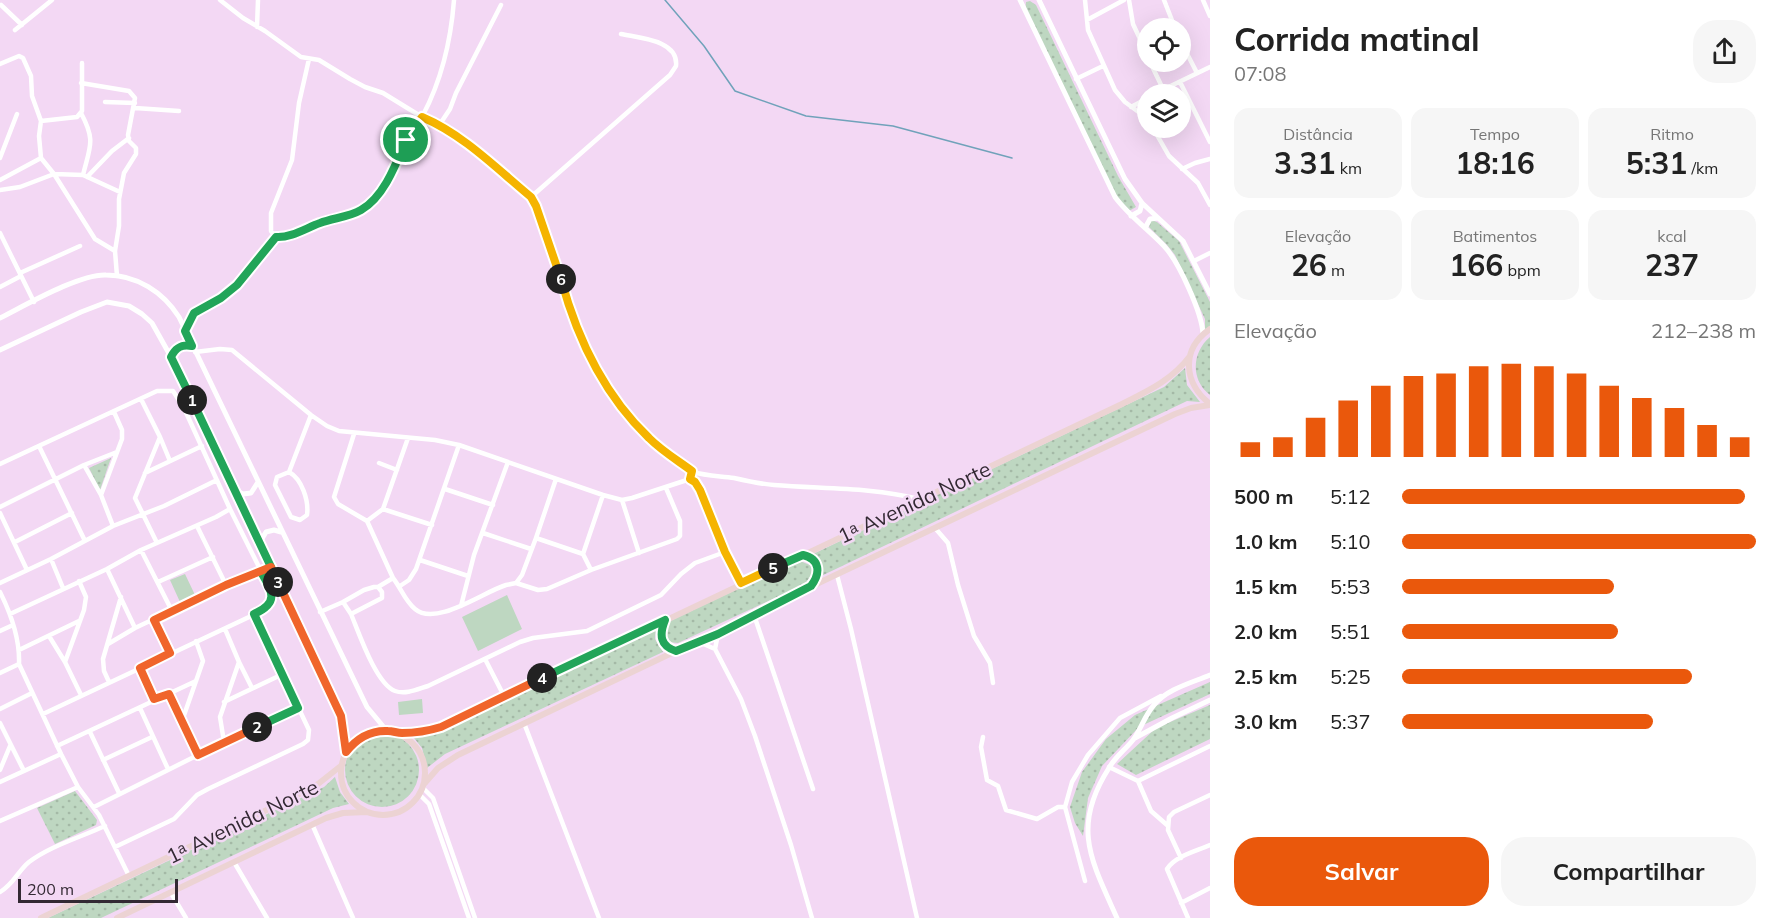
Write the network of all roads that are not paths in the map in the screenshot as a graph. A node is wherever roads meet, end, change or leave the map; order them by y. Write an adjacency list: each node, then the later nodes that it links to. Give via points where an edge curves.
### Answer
1 (6, 0): 15 (street)
2 (52, 0): 19 (street)
3 (220, 0): 20 (street)
4 (258, 0): 20 (street)
5 (454, 0): 43 (street, via 445,54)
6 (1027, 0): 13 (street)
7 (1039, 0): 31 (street)
8 (1085, 0): 18 (street)
9 (1124, 0): 18 (street)
10 (1129, 0): 22 (street)
11 (1164, 0): 17 (street)
12 (1203, 0): 16 (street)
13 (1021, 3): 60 (street, via 1105,178)
14 (501, 5): 45 (street)
15 (0, 6): 19 (street)
16 (1210, 16)
17 (1171, 18)
18 (1087, 20): 28 (street)
19 (22, 25): 21 (street)
20 (257, 27): 24 (street)
21 (15, 30)
22 (1137, 33)
23 (621, 34): 57 (street, via 668,47 675,55 676,66)
24 (309, 59): 43 (street, via 319,60 365,87 394,98); 64 (street, via 292,160 271,213 271,231)
25 (1191, 62): 30 (street)
26 (82, 63): 33 (street)
27 (0, 64): 44 (street, via 23,57)
28 (1103, 66): 31 (street); 38 (street, via 1120,98)
29 (1210, 67): 30 (street)
30 (1197, 74): 32 (street)
31 (1076, 79): 58 (street, via 1125,179)
32 (1180, 82): 34 (street); 48 (street)
33 (81, 83): 37 (street, via 129,91 134,94); 41 (street)
34 (1175, 84)
35 (105, 102): 37 (street)
36 (1137, 104): 38 (street)
37 (135, 105): 39 (street); 46 (street)
38 (1131, 107): 40 (street)
39 (179, 111)
40 (1137, 111)
41 (81, 113): 44 (street, via 77,117); 54 (street, via 92,139)
42 (17, 114): 50 (street)
43 (422, 117): 45 (street); 64 (street, via 368,205 290,236)
44 (40, 121): 49 (street)
45 (440, 124): 57 (street)
46 (129, 138): 54 (street); 56 (street, via 136,154 124,173)
47 (1159, 138): 52 (street)
48 (1210, 141)
49 (41, 158): 53 (street); 55 (street)
50 (0, 159)
51 (1210, 159): 52 (street)
52 (1182, 169): 59 (street, via 1198,183)
53 (54, 174): 54 (street); 55 (street, via 20,188); 66 (street, via 94,239)
54 (85, 176): 56 (street)
55 (1, 186)
56 (120, 192): 66 (street)
57 (531, 197): 99 (street, via 574,323 594,366 636,425)
58 (1142, 203): 60 (street, via 1140,211); 61 (street)
59 (1210, 205)
60 (1131, 216): 62 (street)
61 (1158, 218): 62 (street, via 1150,219); 68 (street, via 1183,241)
62 (1145, 228): 77 (street, via 1175,261 1200,314)
63 (0, 233): 69 (street)
64 (276, 237): 76 (street, via 237,285 194,313)
65 (80, 246): 69 (street)
66 (115, 251): 70 (street)
67 (1210, 253): 68 (street)
68 (1194, 261): 72 (street)
69 (20, 274): 71 (street); 73 (street)
70 (117, 276): 73 (street, via 105,274 80,280); 76 (street, via 159,294 173,308)
71 (0, 287)
72 (1210, 294)
73 (34, 302): 74 (street)
74 (0, 318)
75 (1210, 329): 77 (main road)
76 (185, 331): 78 (street)
77 (1203, 334): 80 (main road, 1ᵃ Avenida Norte)
78 (194, 349): 81 (street, via 184,345); 85 (street, via 232,350); 106 (street)
79 (0, 350): 81 (street, via 107,302 129,306 142,314 152,323)
80 (1190, 356): 83 (main road, via 1192,384); 112 (main road, 1ᵃ Avenida Norte, via 1164,382)
81 (171, 357): 109 (street)
82 (141, 399): 84 (street); 87 (street); 91 (street, via 158,391 173,391)
83 (1210, 404): 125 (main road, 1ᵃ Avenida Norte, via 1176,414)
84 (114, 411): 90 (street); 92 (street, via 122,430)
85 (311, 415): 86 (street, via 327,426); 100 (street)
86 (354, 434): 88 (street); 121 (street, via 334,497 338,504)
87 (160, 437): 93 (street); 101 (street)
88 (408, 438): 89 (street); 98 (street)
89 (459, 445): 94 (street); 108 (street)
90 (39, 446): 96 (street); 104 (street)
91 (202, 446): 93 (street); 105 (street)
92 (117, 452): 97 (street); 110 (street)
93 (170, 462): 101 (street)
94 (508, 462): 102 (street); 114 (street)
95 (379, 463): 98 (street)
96 (0, 464)
97 (84, 465): 104 (street); 110 (street)
98 (397, 470): 117 (street)
99 (692, 471): 103 (street); 112 (street, via 772,485 884,491)
100 (289, 472): 100 (street, via 277,477 275,485 291,517 300,519 306,515 307,503 296,478)
101 (145, 473): 120 (street, via 135,498)
102 (556, 479): 111 (street); 128 (street)
103 (690, 479): 107 (street); 135 (street, via 700,490)
104 (55, 480): 115 (street); 119 (street)
105 (218, 480): 116 (street); 120 (street)
106 (258, 482): 109 (street, via 251,493); 126 (street)
107 (666, 488): 113 (street); 136 (street, via 680,521 680,536)
108 (445, 489): 114 (street); 122 (street)
109 (236, 490): 131 (street)
110 (101, 495): 123 (street)
111 (603, 495): 113 (street); 137 (street)
112 (919, 499): 138 (main road, 1ᵃ Avenida Norte)
113 (622, 500): 136 (street)
114 (493, 505): 127 (street)
115 (0, 507)
116 (230, 509): 124 (street); 146 (street)
117 (383, 509): 121 (street); 122 (street)
118 (0, 513): 130 (street)
119 (72, 513): 129 (street); 130 (street)
120 (143, 514): 123 (street); 132 (street)
121 (367, 521): 149 (street)
122 (432, 525): 141 (street)
123 (113, 526): 129 (street)
124 (197, 526): 132 (street); 139 (street)
125 (935, 528): 147 (main road, 1ᵃ Avenida Norte); 196 (street, via 948,543 974,636 990,663)
126 (282, 533): 131 (street, via 266,532); 165 (street)
127 (483, 533): 133 (street); 148 (street)
128 (536, 538): 133 (street); 137 (street)
129 (85, 541): 140 (street)
130 (15, 542): 144 (street)
131 (260, 542): 142 (street)
132 (156, 543): 134 (street)
133 (531, 549): 153 (street)
134 (141, 550): 143 (street); 151 (street)
135 (725, 552): 154 (street); 186 (street, via 695,563 662,595 587,632 533,638)
136 (639, 553): 145 (street)
137 (583, 554): 145 (street)
138 (803, 555): 154 (main road, 1ᵃ Avenida Norte); 157 (main road, via 817,566 817,577)
139 (213, 558): 151 (street); 155 (street)
140 (51, 560): 144 (street); 159 (street)
141 (420, 560): 148 (street); 156 (street)
142 (271, 567): 146 (street); 223 (street, via 341,716)
143 (107, 568): 150 (street); 161 (street)
144 (27, 570): 152 (street)
145 (591, 570): 153 (street, via 547,589)
146 (261, 572): 155 (street); 167 (street, via 272,597 269,606)
147 (837, 575): 157 (main road, 1ᵃ Avenida Norte); 265 (street)
148 (468, 576): 163 (street)
149 (393, 578): 156 (street); 158 (street)
150 (79, 581): 159 (street); 172 (street, via 86,597)
151 (158, 582): 164 (street)
152 (0, 583)
153 (516, 583): 163 (street)
154 (741, 583): 171 (main road, 1ᵃ Avenida Norte)
155 (226, 585): 164 (street)
156 (400, 586): 163 (street, via 408,602 424,615)
157 (811, 586): 169 (main road, 1ᵃ Avenida Norte)
158 (378, 587): 162 (street); 168 (street, via 382,598)
159 (63, 588): 166 (street)
160 (0, 592): 166 (street)
161 (121, 597): 174 (street); 181 (street)
162 (343, 602): 165 (street); 168 (street)
163 (460, 606)
164 (172, 611): 170 (street)
165 (320, 612): 213 (street, via 367,707)
166 (10, 614): 173 (street)
167 (254, 614): 175 (street); 192 (street)
168 (351, 614): 186 (street, via 377,675 396,691 428,686)
169 (754, 615): 177 (main road, 1ᵃ Avenida Norte); 236 (street)
170 (154, 620): 174 (street); 185 (street)
171 (665, 620): 184 (main road, via 662,639); 202 (main road, 1ᵃ Avenida Norte)
172 (79, 621): 178 (street); 187 (street)
173 (13, 625): 176 (street); 183 (street)
174 (135, 628): 181 (street)
175 (225, 628): 179 (street); 188 (street)
176 (0, 631)
177 (718, 634): 180 (main road, 1ᵃ Avenida Norte); 182 (street)
178 (49, 636): 183 (street); 187 (street)
179 (196, 641): 185 (street); 194 (street, via 203,661)
180 (699, 642): 182 (street); 184 (main road, 1ᵃ Avenida Norte)
181 (108, 644): 195 (street, via 102,665)
182 (715, 649): 264 (street, via 751,726)
183 (19, 650): 189 (street)
184 (676, 651): 212 (main road, 1ᵃ Avenida Norte)
185 (170, 653): 190 (street)
186 (485, 659): 202 (street)
187 (65, 662): 200 (street)
188 (239, 662): 197 (street); 205 (street)
189 (19, 664): 191 (street); 198 (street)
190 (140, 668): 195 (street); 203 (street)
191 (0, 673)
192 (283, 674): 197 (street); 207 (street)
193 (1210, 675): 201 (street)
194 (196, 681): 199 (street); 210 (street)
195 (109, 682): 200 (street)
196 (993, 683)
197 (252, 688): 205 (street)
198 (32, 693): 208 (street); 209 (street)
199 (169, 694): 203 (street); 210 (street)
200 (81, 695): 209 (street)
201 (1164, 695): 218 (street, via 1149,711); 240 (street, via 1120,718 1100,739 1072,782)
202 (504, 696): 215 (main road, 1ᵃ Avenida Norte, via 441,727)
203 (154, 699): 206 (street)
204 (1210, 700): 218 (street)
205 (224, 702): 219 (street, via 219,721)
206 (140, 708): 214 (street); 216 (street)
207 (298, 708): 219 (street); 247 (street, via 310,733 306,742 197,795 174,819)
208 (0, 709)
209 (43, 714): 221 (street)
210 (182, 721): 225 (street)
211 (0, 723): 220 (street)
212 (524, 723): 235 (main road, 1ᵃ Avenida Norte, via 452,758 438,768); 263 (street)
213 (387, 731): 215 (main road); 223 (main road, via 364,735)
214 (90, 732): 221 (street); 226 (street)
215 (399, 734): 235 (main road, via 418,748 423,759 426,771)
216 (152, 737): 226 (street); 229 (street)
217 (983, 737): 240 (street, via 987,780 998,786 1006,810 1037,819)
218 (1133, 739): 228 (street)
219 (224, 742): 225 (street)
220 (10, 746): 230 (street); 231 (street)
221 (57, 746): 224 (street)
222 (1210, 746): 232 (street)
223 (346, 752): 227 (main road)
224 (60, 754): 231 (street); 234 (street)
225 (198, 755): 229 (street)
226 (103, 760): 237 (street)
227 (342, 765): 241 (main road, via 346,793); 250 (main road, 1ᵃ Avenida Norte, via 309,789)
228 (1109, 767): 232 (street); 266 (street, via 1090,807 1087,839 1090,858)
229 (168, 769): 237 (street)
230 (0, 771)
231 (24, 771): 233 (street)
232 (1138, 781): 245 (street, via 1152,812)
233 (0, 782)
234 (78, 787): 239 (street); 242 (street)
235 (422, 789): 241 (main road, via 402,811 378,815); 261 (street); 262 (street, via 433,798)
236 (813, 789)
237 (119, 793): 239 (street)
238 (1210, 795): 245 (street, via 1171,814)
239 (94, 807): 244 (street)
240 (1065, 807): 251 (street)
241 (367, 812): 243 (main road, 1ᵃ Avenida Norte, via 343,813)
242 (0, 821)
243 (312, 824): 249 (main road, 1ᵃ Avenida Norte); 260 (street)
244 (105, 826): 247 (street); 253 (street, via 30,862)
245 (1167, 826): 248 (street)
246 (1210, 845): 248 (street)
247 (116, 847): 250 (street)
248 (1181, 858): 255 (street, via 1167,869)
249 (234, 862): 254 (main road, 1ᵃ Avenida Norte); 259 (street)
250 (129, 876): 256 (main road, 1ᵃ Avenida Norte)
251 (1086, 881)
252 (1210, 888): 255 (street)
253 (0, 892)
254 (171, 893): 257 (main road, 1ᵃ Avenida Norte); 258 (street)
255 (1181, 903): 267 (street)
256 (41, 918)
257 (117, 918)
258 (186, 918)
259 (267, 918)
260 (353, 918)
261 (469, 918)
262 (475, 918)
263 (599, 918)
264 (812, 918)
265 (917, 918)
266 (1117, 918)
267 (1188, 918)

